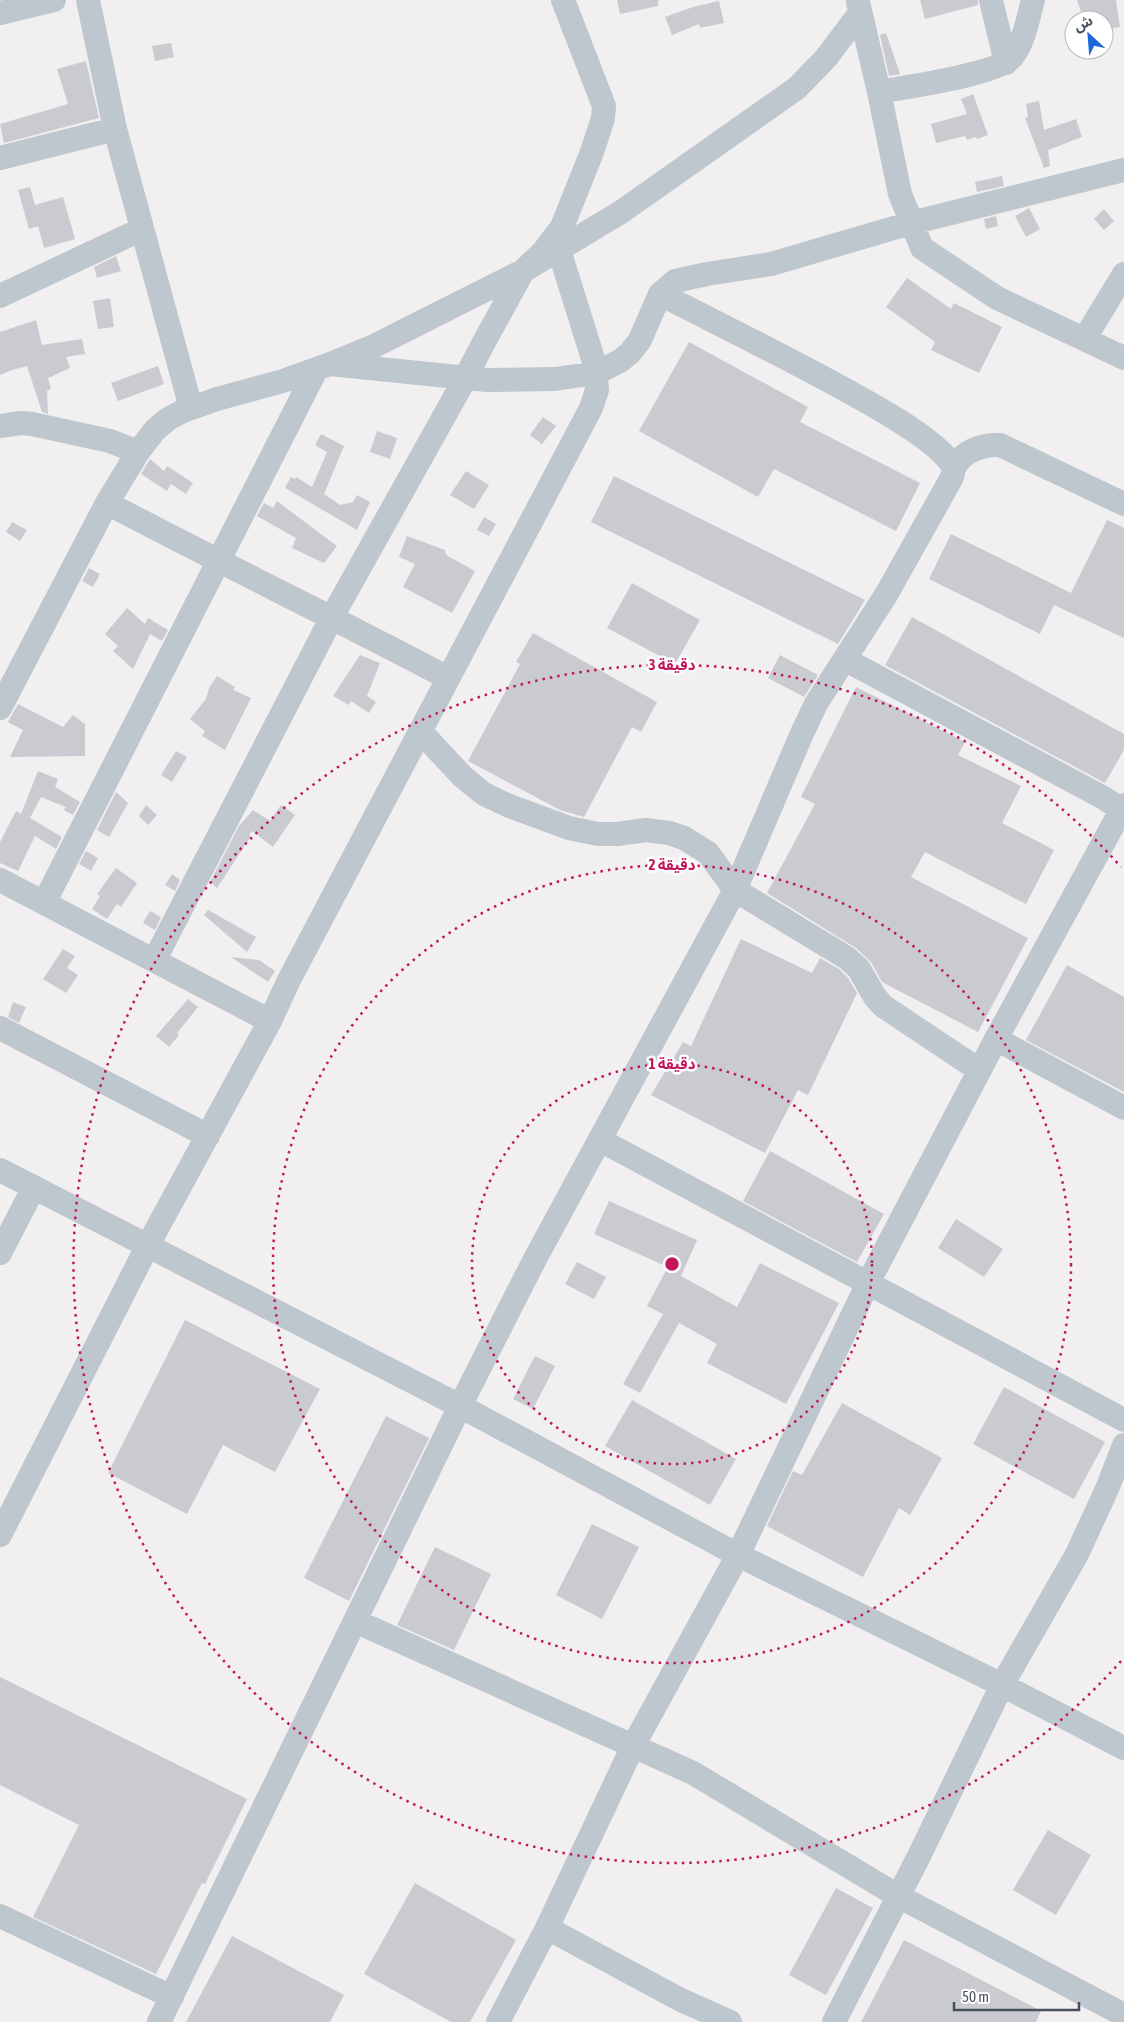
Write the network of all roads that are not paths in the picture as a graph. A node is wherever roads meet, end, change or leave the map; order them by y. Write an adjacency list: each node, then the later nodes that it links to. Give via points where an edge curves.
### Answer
1 (54, 0): 7 (street)
2 (88, 0): 10 (street)
3 (564, 0): 16 (street, via 603,100 604,113 562,227)
4 (991, 0): 8 (street)
5 (1033, 0): 8 (street, via 1019,46)
6 (859, 6): 9 (street); 15 (street, via 826,58 797,88 621,212)
7 (0, 12)
8 (1006, 63): 9 (street, via 983,71)
9 (879, 92): 13 (street, via 899,189)
10 (115, 129): 11 (street); 14 (street)
11 (0, 158)
12 (1124, 170): 13 (street)
13 (911, 223): 18 (street, via 771,264 675,281); 20 (street, via 920,246 931,256 997,298)
14 (142, 229): 19 (street); 25 (street)
15 (559, 250): 16 (street); 23 (street)
16 (523, 272): 22 (street); 24 (street)
17 (1124, 274): 20 (street)
18 (660, 294): 23 (street, via 640,340 630,353); 28 (street, via 897,419 949,460)
19 (0, 296)
20 (1085, 338): 21 (street)
21 (1124, 358)
22 (323, 367): 24 (street); 25 (street); 31 (street)
23 (596, 373): 24 (street, via 511,381); 34 (street, via 597,390 591,408)
24 (464, 379): 32 (street)
25 (191, 408): 27 (street, via 168,419)
26 (2, 428): 27 (street, via 32,424 110,441)
27 (138, 452): 29 (street)
28 (954, 468): 30 (street, via 976,448 1000,445); 33 (street, via 895,580)
29 (107, 503): 31 (street); 35 (street)
30 (1124, 504)
31 (218, 562): 32 (street); 40 (street)
32 (332, 617): 34 (street); 41 (street)
33 (846, 660): 37 (street); 39 (street, via 817,702 803,731)
34 (448, 678): 36 (street)
35 (0, 708)
36 (420, 731): 39 (street, via 463,777 484,794 570,828 598,834 646,830 684,838 708,853); 42 (street)
37 (1123, 809): 44 (street)
38 (0, 880): 40 (street)
39 (736, 890): 45 (street, via 847,958 859,969 883,1006); 48 (street)
40 (44, 903): 41 (street)
41 (155, 959): 42 (street)
42 (270, 1021): 47 (street)
43 (0, 1028): 47 (street)
44 (996, 1039): 45 (street); 46 (street)
45 (980, 1070): 53 (street)
46 (1124, 1108)
47 (208, 1136): 51 (street)
48 (600, 1140): 53 (street); 54 (street)
49 (0, 1170): 50 (street)
50 (34, 1187): 51 (street); 52 (street)
51 (148, 1245): 54 (street); 57 (street)
52 (0, 1254)
53 (868, 1283): 55 (street); 58 (street)
54 (460, 1406): 58 (street); 59 (street)
55 (1124, 1420)
56 (1124, 1445): 60 (street, via 1077,1554)
57 (0, 1535)
58 (738, 1555): 60 (street); 61 (street)
59 (355, 1621): 61 (street); 66 (street)
60 (1002, 1685): 62 (street); 63 (street)
61 (633, 1746): 63 (street, via 693,1773); 65 (street)
62 (1124, 1748)
63 (898, 1896): 67 (street); 71 (street)
64 (0, 1916): 66 (street)
65 (547, 1928): 69 (street); 70 (street, via 681,2000)
66 (172, 1997): 68 (street)
67 (1124, 2015)
68 (159, 2022)
69 (498, 2022)
70 (730, 2022)
71 (834, 2022)

